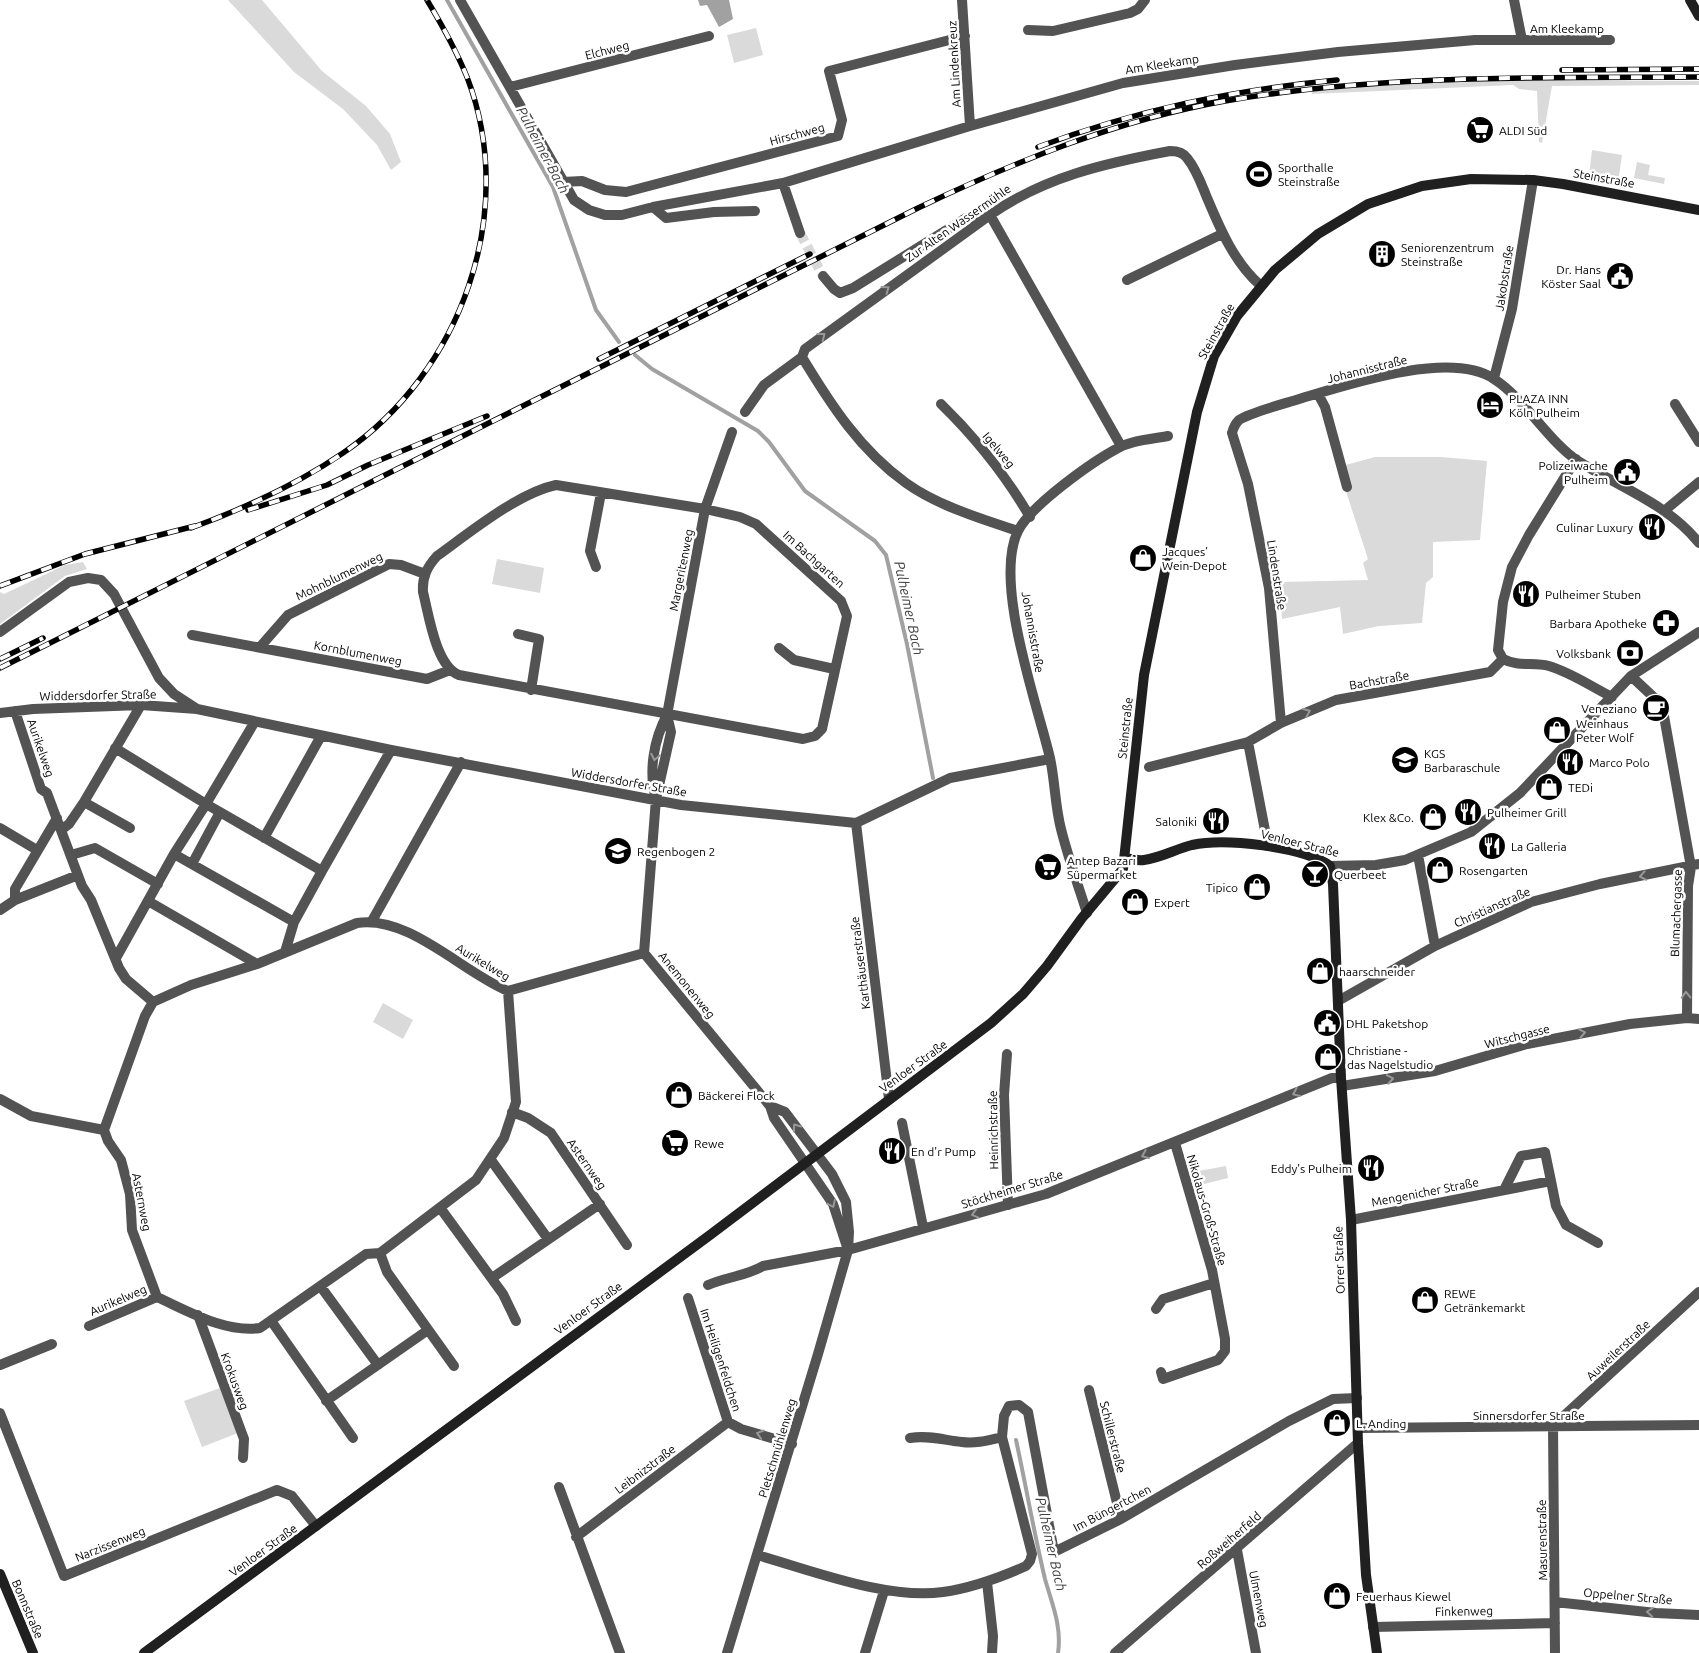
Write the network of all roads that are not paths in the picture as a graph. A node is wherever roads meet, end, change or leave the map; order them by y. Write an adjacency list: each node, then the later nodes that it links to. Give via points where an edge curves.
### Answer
1 (460, 0): 12 (street)
2 (962, 0): 9 (street, Am Lindenkreuz)
3 (1145, 0): 7 (street, via 1130,13 1053,31)
4 (1514, 0): 10 (street)
5 (1690, 0): 6 (main road)
6 (1699, 16)
7 (1028, 30)
8 (709, 36): 12 (street, Elchweg)
9 (964, 36): 13 (street, Am Lindenkreuz); 15 (street, Hirschweg, via 829,71 842,120 838,136 626,192 605,190 582,180)
10 (1522, 40): 11 (street, Am Kleekamp); 13 (street, Am Kleekamp, via 1440,43 1226,66 1123,83)
11 (1610, 40)
12 (510, 87): 15 (street)
13 (970, 126): 16 (street, Am Kleekamp)
14 (1533, 180): 18 (main road, Steinstraße); 25 (main road, Steinstraße, via 1471,179 1422,186 1368,204 1318,234); 27 (street, Jakobstraße, via 1512,309)
15 (563, 182): 17 (street, via 574,200 605,216 622,216)
16 (783, 183): 17 (street); 21 (street)
17 (652, 207): 19 (street, via 666,218)
18 (1699, 210)
19 (755, 211)
20 (990, 215): 22 (street, Zur Alten Wassermühle, via 1017,196 1052,181 1092,168 1170,151 1180,152 1196,171); 23 (street, via 966,218 840,293); 26 (street, Zur Alten Wassermühle, one-way to 20, via 805,349 846,317); 36 (street)
21 (800, 232)
22 (1222, 234): 24 (street); 25 (street, Zur Alten Wassermühle, via 1247,274)
23 (823, 276)
24 (1127, 280)
25 (1260, 285): 89 (main road, Steinstraße, via 1214,356 1189,443 1144,675)
26 (802, 357): 31 (street, Zur Alten Wassermühle, via 764,385); 44 (street, via 833,409 864,447 907,484 962,512)
27 (1494, 378): 28 (street, Johannisstraße, via 1451,368 1415,370); 37 (street, Johannisstraße)
28 (1318, 394): 33 (street, Johannisstraße, via 1239,420); 39 (street, via 1325,407)
29 (941, 404): 43 (street, Igelweg, via 995,464)
30 (1676, 404): 35 (street)
31 (745, 412)
32 (732, 432): 41 (street, Margeritenweg)
33 (1232, 434): 66 (street, Lindenstraße, via 1248,484 1269,588)
34 (1168, 436): 36 (street, Johannisstraße)
35 (1699, 442)
36 (1121, 446): 43 (street, Johannisstraße, via 1068,481)
37 (1576, 459): 42 (street, Johannisstraße); 54 (street, via 1528,535 1512,567 1503,602 1498,650)
38 (1699, 482): 42 (street)
39 (1347, 487)
40 (601, 493): 41 (street); 46 (street, via 590,551); 47 (street, via 556,485 533,493 436,556)
41 (705, 509): 55 (street, Im Bachgarten, via 756,524 841,601 847,616); 64 (street, Margeritenweg)
42 (1664, 511): 45 (street, Johannisstraße, via 1685,526)
43 (1030, 517): 44 (street, Johannisstraße)
44 (1018, 531): 71 (street, Johannisstraße, via 1011,559 1013,604)
45 (1699, 542)
46 (596, 568)
47 (425, 574): 52 (street, Mohnblumenweg, via 389,564 288,615); 56 (street, via 423,592 442,659)
48 (0, 632): 61 (street, Widdersdorfer Straße, via 69,582 88,578 100,580 114,594 159,678 174,694)
49 (1699, 632): 57 (street, Venloer Straße)
50 (518, 634): 58 (street, via 539,639)
51 (192, 635): 52 (street)
52 (260, 647): 56 (street, Kornblumenweg, via 427,679)
53 (779, 648): 55 (street, via 794,660)
54 (1503, 659): 59 (street, via 1551,667); 66 (street, Bachstraße, one-way to 54, via 1336,700 1490,672)
55 (834, 669): 64 (street, Im Bachgarten, via 822,729 815,736 803,739)
56 (450, 670): 58 (street, via 459,675)
57 (1631, 676): 59 (street, Venloer Straße); 91 (street, Blumachergasse, via 1662,705)
58 (532, 690): 64 (street)
59 (1612, 696): 88 (street, Venloer Straße, via 1520,793 1490,818 1471,832)
60 (140, 705): 61 (street, Widdersdorfer Straße); 62 (street, Widdersdorfer Straße); 69 (street)
61 (198, 709): 65 (street, Widdersdorfer Straße)
62 (15, 711): 63 (street, Widdersdorfer Straße); 78 (street, Aurikelweg, via 41,788 47,792)
63 (0, 713)
64 (666, 715): 74 (street, Margeritenweg, via 660,729 652,774)
65 (254, 723): 67 (street, Widdersdorfer Straße); 76 (street)
66 (1281, 723): 68 (street, Bachstraße)
67 (322, 736): 70 (street, Widdersdorfer Straße); 83 (street)
68 (1248, 742): 73 (street, Bachstraße); 84 (street)
69 (115, 748): 75 (street); 76 (street)
70 (391, 750): 72 (street, Widdersdorfer Straße); 93 (street)
71 (1050, 759): 79 (street, via 950,778); 99 (street, Johannisstraße, via 1061,828)
72 (461, 762): 74 (street, Widdersdorfer Straße); 100 (street)
73 (1149, 767)
74 (656, 799): 79 (street, Widdersdorfer Straße, via 681,805); 104 (street, Anemonenweg)
75 (84, 802): 81 (street); 82 (street)
76 (206, 804): 77 (street); 87 (street)
77 (220, 812): 83 (street); 90 (street)
78 (57, 818): 82 (street, Aurikelweg); 85 (street)
79 (856, 823): 115 (street, Karthäuserstraße)
80 (0, 828): 85 (street)
81 (130, 828)
82 (61, 830): 86 (street, Aurikelweg)
83 (264, 838): 93 (street)
84 (1268, 846): 89 (main road, Venloer Straße, via 1206,843 1144,860); 92 (main road, Venloer Straße, via 1320,859)
85 (37, 850): 96 (street, via 15,889)
86 (71, 854): 94 (street, Aurikelweg); 95 (street, via 94,848)
87 (174, 854): 90 (street); 95 (street)
88 (1418, 856): 92 (street, Venloer Straße, via 1376,865); 102 (street)
89 (1125, 858): 99 (main road, Venloer Straße, via 1123,869)
90 (192, 864): 101 (street)
91 (1695, 865): 102 (street, Christianstraße, one-way to 102, via 1531,902); 110 (street, Blumachergasse, one-way to 91, via 1688,886)
92 (1330, 866): 108 (main road, Orrer Straße)
93 (322, 871): 101 (street)
94 (78, 875): 96 (street); 105 (street, Aurikelweg)
95 (158, 884): 97 (street)
96 (14, 900): 98 (street)
97 (148, 901): 105 (street); 106 (street)
98 (0, 910)
99 (1087, 912): 115 (main road, Venloer Straße, via 1023,994 991,1023)
100 (372, 921): 103 (street, Aurikelweg, via 357,923); 107 (street, Aurikelweg, via 423,941)
101 (294, 922): 103 (street)
102 (1435, 946): 108 (street, Christianstraße)
103 (285, 952): 106 (street, Aurikelweg)
104 (644, 953): 107 (street, Aurikelweg); 116 (street, Anemonenweg)
105 (116, 958): 109 (street, Aurikelweg, via 126,979)
106 (256, 964): 109 (street, Aurikelweg, via 191,985)
107 (508, 991): 117 (street, via 516,1102)
108 (1338, 1001): 113 (main road, Orrer Straße)
109 (153, 1002): 119 (street)
110 (1687, 1018): 111 (street, Witschgasse); 113 (street, Witschgasse, one-way to 110, via 1435,1071 1546,1040 1630,1024)
111 (1699, 1019)
112 (1007, 1054): 127 (street, Heinrichstraße, via 1004,1095)
113 (1342, 1082): 120 (street, Stöckheimer Straße, one-way to 120, via 1332,1078); 129 (main road, Orrer Straße)
114 (0, 1098): 119 (street, via 31,1116)
115 (889, 1099): 121 (main road, Venloer Straße)
116 (770, 1106): 121 (street, Anemonenweg, one-way to 116, via 785,1112); 123 (street, Anemonenweg, via 774,1118)
117 (512, 1112): 122 (street, via 504,1138); 126 (street, Asternweg, via 551,1133)
118 (902, 1123): 130 (street)
119 (104, 1130): 141 (street, Asternweg, via 121,1160 132,1208 132,1230)
120 (1175, 1144): 127 (street, Stöckheimer Straße, one-way to 127, via 1046,1194); 137 (street, Nikolaus-Groß-Straße)
121 (816, 1155): 123 (main road, Venloer Straße); 134 (street, Pletschmühlenweg, via 832,1174 846,1202)
122 (491, 1160): 128 (street, via 476,1180); 131 (street)
123 (806, 1162): 134 (street, one-way to 134, via 833,1204); 170 (main road, Venloer Straße)
124 (1551, 1181): 125 (street, Mengenicher Straße); 125 (street, via 1545,1152 1521,1156); 132 (street, via 1556,1206 1566,1225)
125 (1504, 1190): 129 (street, Mengenicher Straße)
126 (600, 1204): 131 (street); 133 (street, Asternweg)
127 (1008, 1205): 130 (street, Stöckheimer Straße, one-way to 130)
128 (441, 1209): 135 (street); 136 (street)
129 (1351, 1220): 155 (main road, Orrer Straße)
130 (923, 1228): 134 (street, Stöckheimer Straße)
131 (548, 1239): 136 (street)
132 (1598, 1243)
133 (627, 1245)
134 (848, 1250): 138 (street, Stöckheimer Straße, via 764,1266); 166 (street, Pletschmühlenweg)
135 (380, 1254): 139 (street, via 366,1254); 148 (street, via 386,1272)
136 (492, 1278): 145 (street, via 504,1294)
137 (1214, 1283): 143 (street, Nikolaus-Groß-Straße, via 1163,1299); 153 (street, Nikolaus-Groß-Straße, via 1225,1351 1218,1360 1163,1379)
138 (708, 1285)
139 (321, 1287): 146 (street); 151 (street)
140 (1699, 1292): 160 (street, Auweilerstraße)
141 (156, 1297): 144 (street); 147 (street, Aurikelweg)
142 (688, 1298): 158 (street, Im Heiligenfeldchen)
143 (1156, 1309)
144 (198, 1315): 146 (street, via 246,1330); 167 (street, Krokusweg, via 244,1440)
145 (516, 1321)
146 (272, 1322): 156 (street)
147 (89, 1326)
148 (428, 1330): 151 (street); 152 (street)
149 (52, 1344): 150 (street)
150 (0, 1365)
151 (378, 1365): 156 (street)
152 (454, 1366)
153 (1160, 1372)
154 (1089, 1390): 169 (street, Schillerstraße)
155 (1357, 1398): 161 (main road, Orrer Straße); 169 (street, Im Büngertchen, via 1333,1399 1290,1421)
156 (326, 1401): 162 (street)
157 (0, 1413): 170 (street, Narzissenweg, via 64,1576 277,1490 292,1496)
158 (728, 1422): 166 (street, Im Heiligenfeldchen, one-way to 158); 171 (street, Leibnizstraße)
159 (1699, 1425): 160 (street, Sinnersdorfer Straße)
160 (1553, 1426): 161 (street, Sinnersdorfer Straße); 177 (street, Masurenstraße)
161 (1358, 1428): 165 (main road, Orrer Straße)
162 (352, 1438)
163 (910, 1438): 164 (street, via 923,1436 978,1442)
164 (1002, 1438): 169 (street, Im Büngertchen, via 1004,1416 1009,1406 1019,1405 1028,1412 1054,1552); 175 (street, Im Büngertchen, via 1032,1554 1026,1566)
165 (1358, 1443): 172 (street, Roßweiherfeld); 180 (main road, Orrer Straße, via 1366,1575)
166 (792, 1444): 173 (street, Pletschmühlenweg)
167 (243, 1458)
168 (559, 1488): 171 (street)
169 (1121, 1519)
170 (316, 1526): 182 (main road, Venloer Straße)
171 (576, 1537): 184 (street)
172 (1237, 1550): 188 (street, Roßweiherfeld); 189 (street, Ulmenweg)
173 (757, 1555): 176 (street, Im Büngertchen); 185 (street, Pletschmühlenweg)
174 (0, 1574): 181 (main road, Bonnstraße)
175 (987, 1582): 176 (street, Im Büngertchen, via 941,1593); 187 (street)
176 (884, 1591): 186 (street)
177 (1555, 1602): 178 (street, Oppelner Straße, one-way to 177, via 1656,1613); 179 (street, Masurenstraße)
178 (1699, 1614)
179 (1555, 1623): 180 (street, Finkenweg); 191 (street, Masurenstraße)
180 (1373, 1626): 190 (main road, Orrer Straße)
181 (34, 1651)
182 (144, 1653)
183 (616, 1653): 184 (street)
184 (621, 1653)
185 (727, 1653)
186 (865, 1653)
187 (992, 1653)
188 (1115, 1653)
189 (1256, 1653)
190 (1377, 1653)
191 (1555, 1653)

